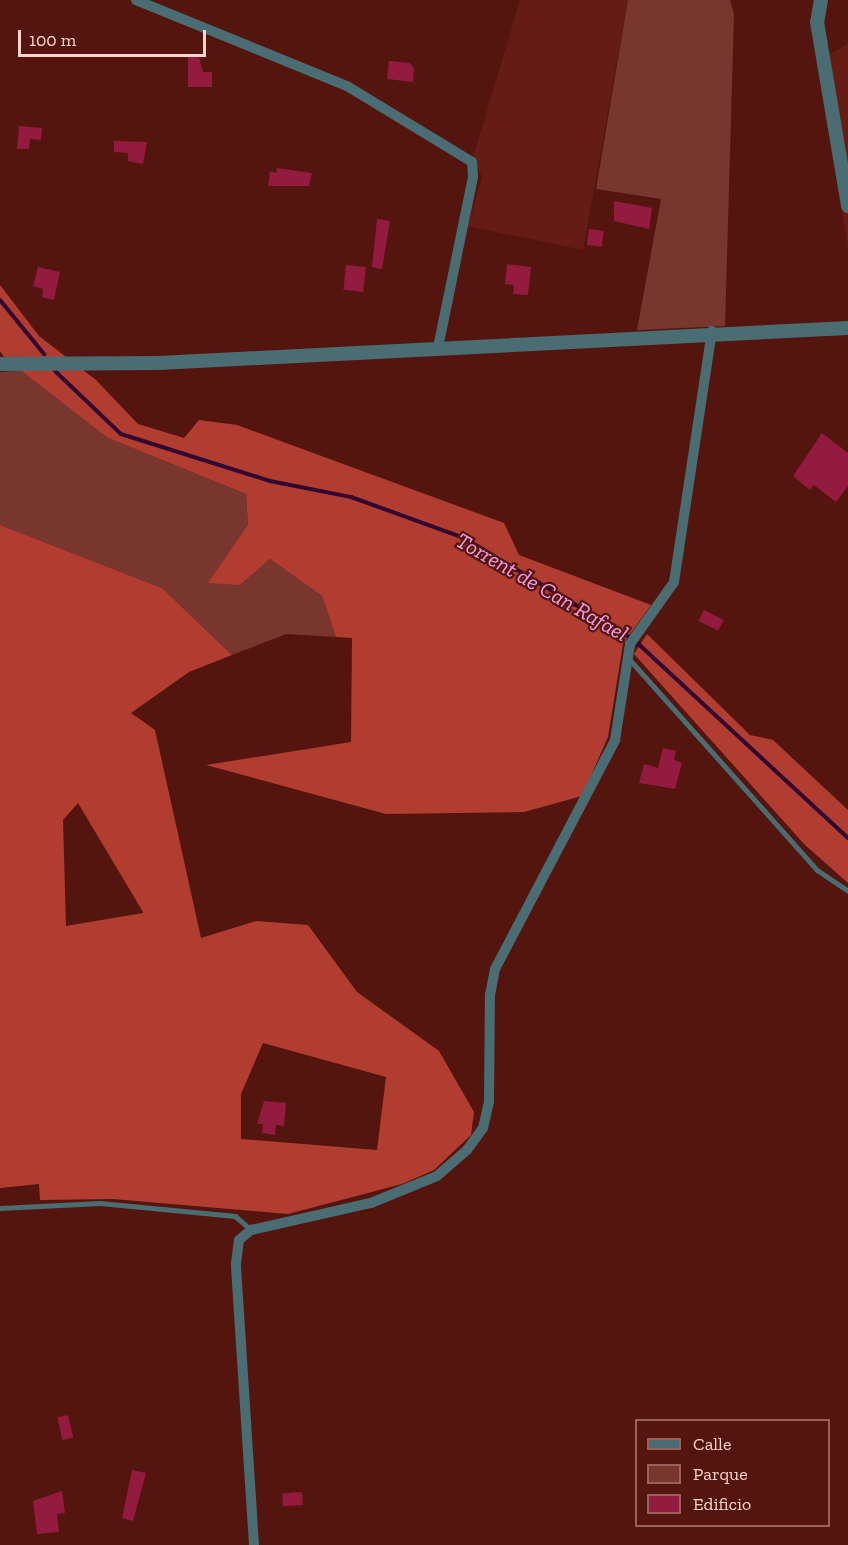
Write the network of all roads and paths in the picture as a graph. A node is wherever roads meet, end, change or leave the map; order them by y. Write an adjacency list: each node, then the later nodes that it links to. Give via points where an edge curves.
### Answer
1 (136, 0): 6 (street, via 347,86 472,162 473,177)
2 (820, 0): 3 (street, via 818,22)
3 (848, 206)
4 (848, 328): 5 (street)
5 (712, 332): 6 (street); 8 (street, via 674,582 630,644)
6 (438, 347): 7 (street, via 159,363)
7 (0, 364)
8 (629, 659): 9 (lane, via 818,870); 11 (street, via 615,740 495,969 490,995 489,1102 483,1128 467,1150 437,1176 371,1203)
9 (848, 891)
10 (0, 1208): 11 (lane, via 100,1203 235,1216)
11 (251, 1230): 12 (street, via 239,1240 236,1264)
12 (254, 1545)

